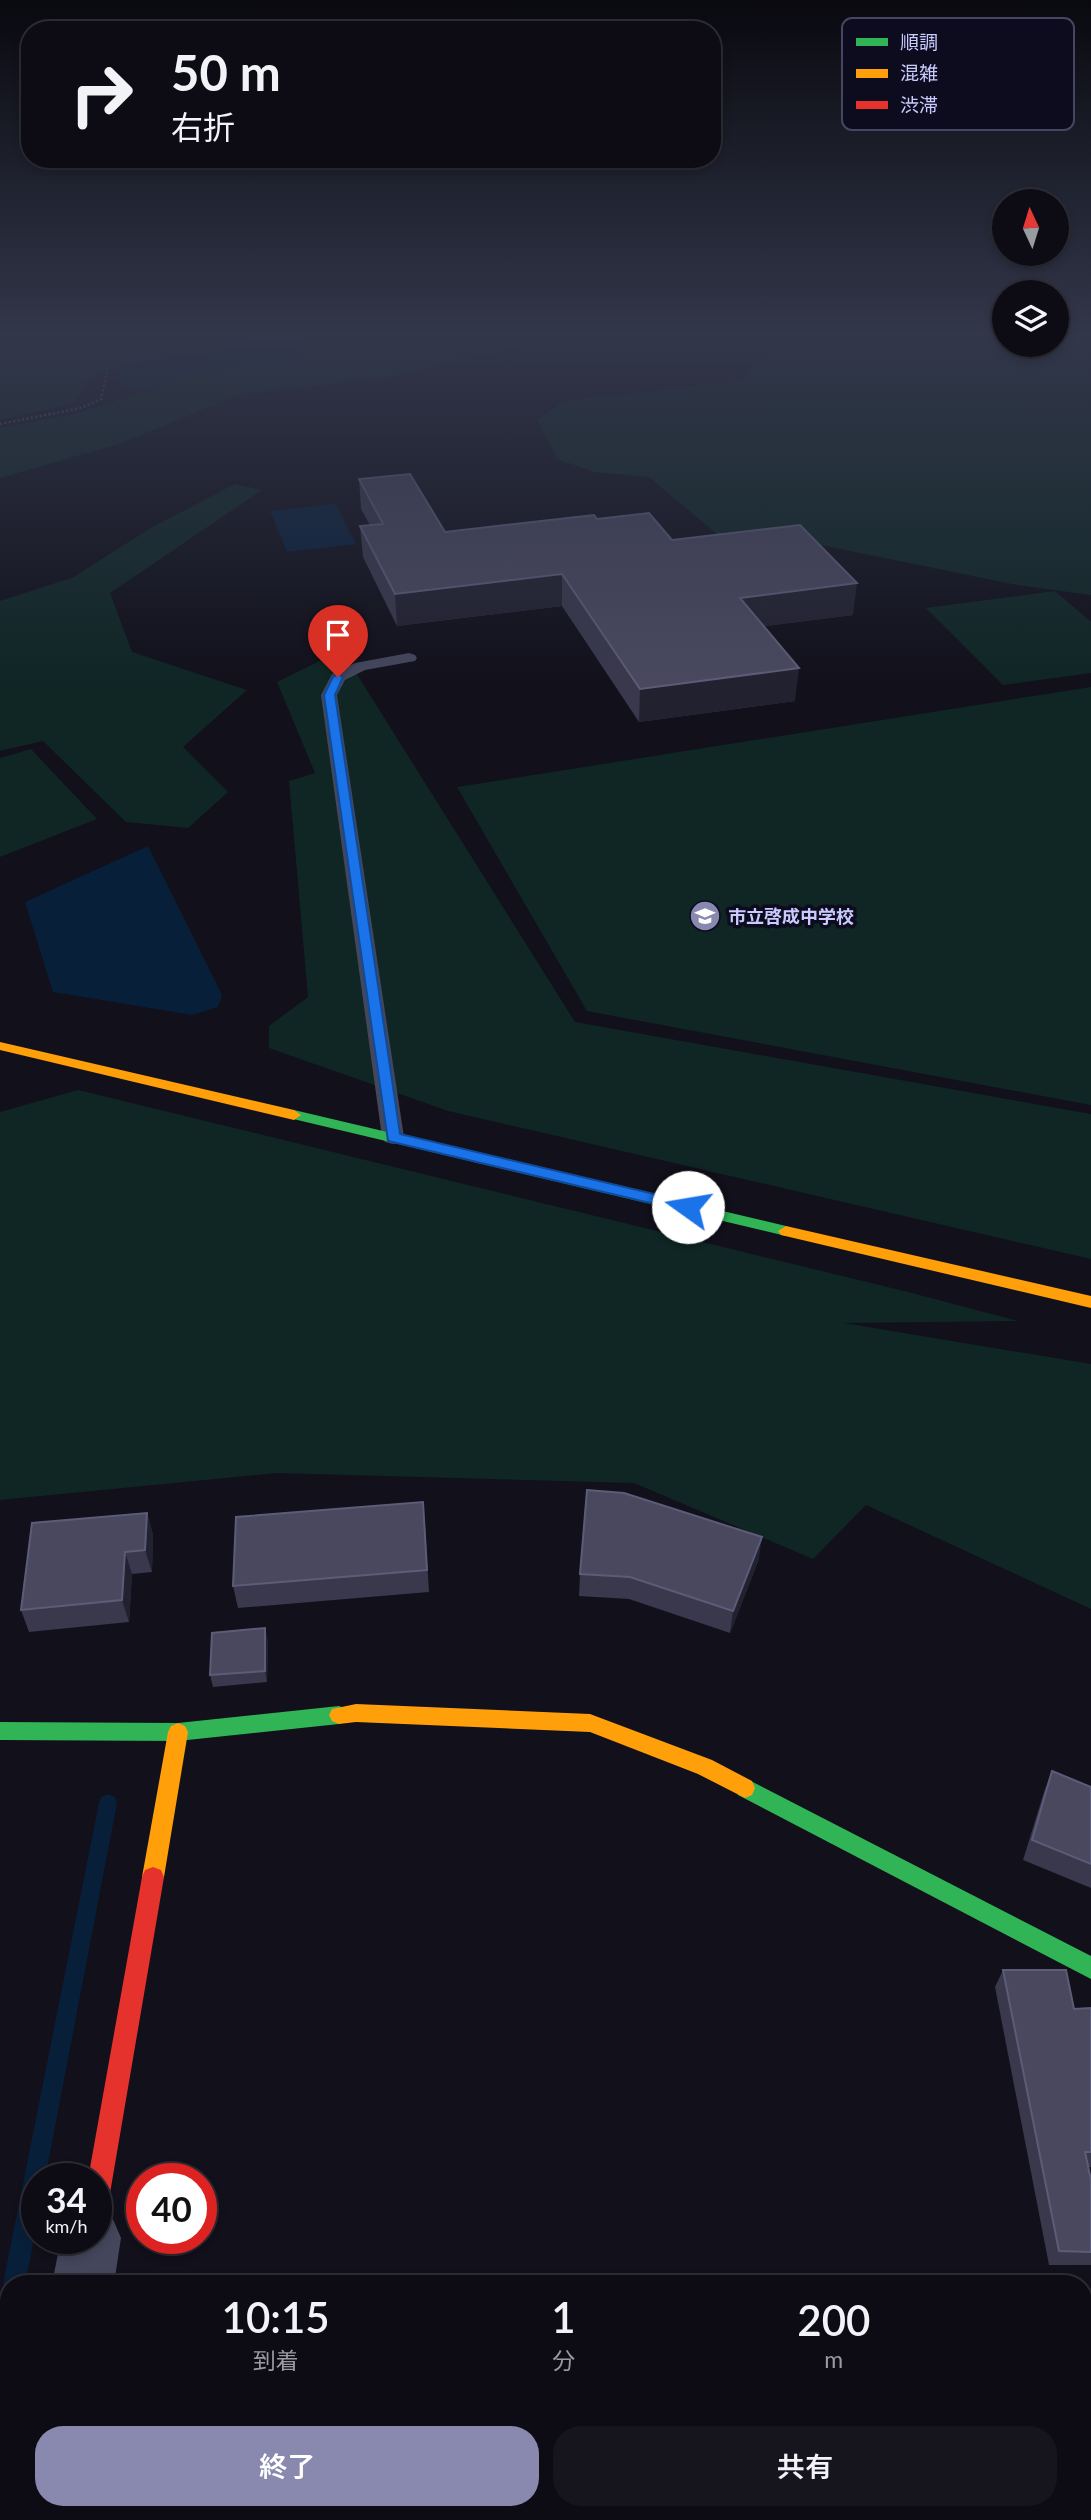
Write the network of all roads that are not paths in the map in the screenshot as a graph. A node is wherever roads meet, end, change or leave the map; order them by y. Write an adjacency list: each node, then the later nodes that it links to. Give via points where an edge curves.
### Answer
1 (409, 658): 3 (lane, via 361,666 338,677 330,695)
2 (0, 1046): 3 (street)
3 (393, 1137): 4 (street)
4 (1091, 1302)
5 (0, 1731): 6 (street)
6 (178, 1732): 7 (street, via 356,1713 590,1723 705,1768); 8 (street)
7 (1091, 1968)
8 (103, 2163)
9 (88, 2254): 10 (street)
10 (84, 2275)

